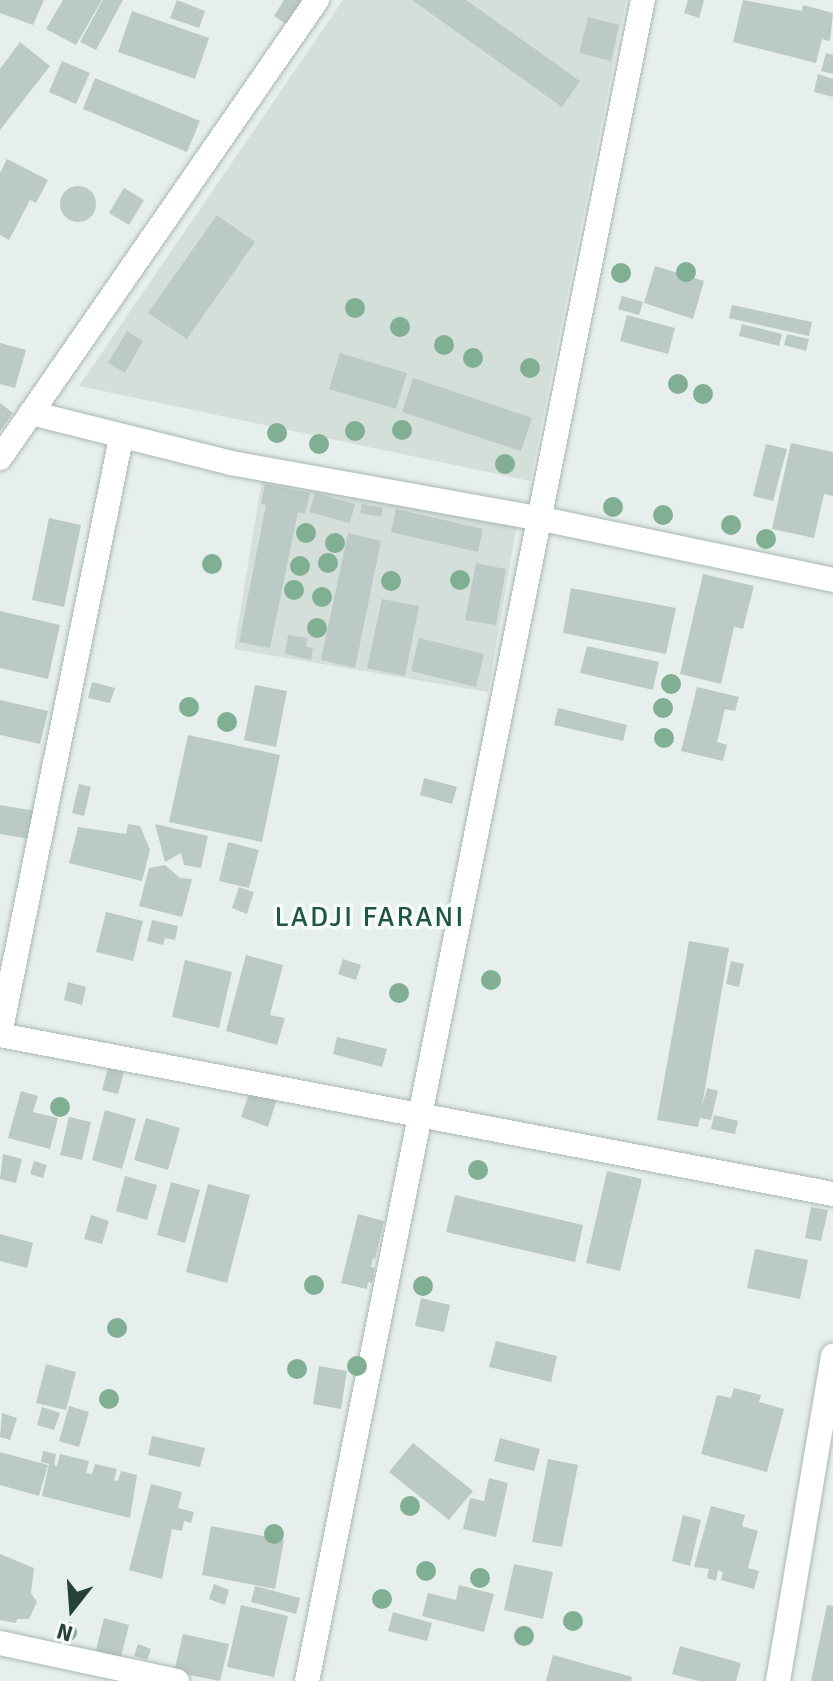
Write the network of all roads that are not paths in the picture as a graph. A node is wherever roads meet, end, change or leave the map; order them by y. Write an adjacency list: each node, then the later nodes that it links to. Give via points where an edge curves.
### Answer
1 (317, 0): 3 (street)
2 (643, 0): 6 (street)
3 (31, 413): 4 (street); 5 (street)
4 (121, 438): 6 (street, via 336,484); 8 (street)
5 (0, 458)
6 (542, 519): 7 (street); 9 (street)
7 (833, 580)
8 (0, 1034): 9 (street)
9 (420, 1113): 10 (street); 14 (street)
10 (833, 1194)
11 (833, 1356): 15 (street)
12 (0, 1643): 13 (street)
13 (177, 1681)
14 (307, 1681)
15 (778, 1681)

